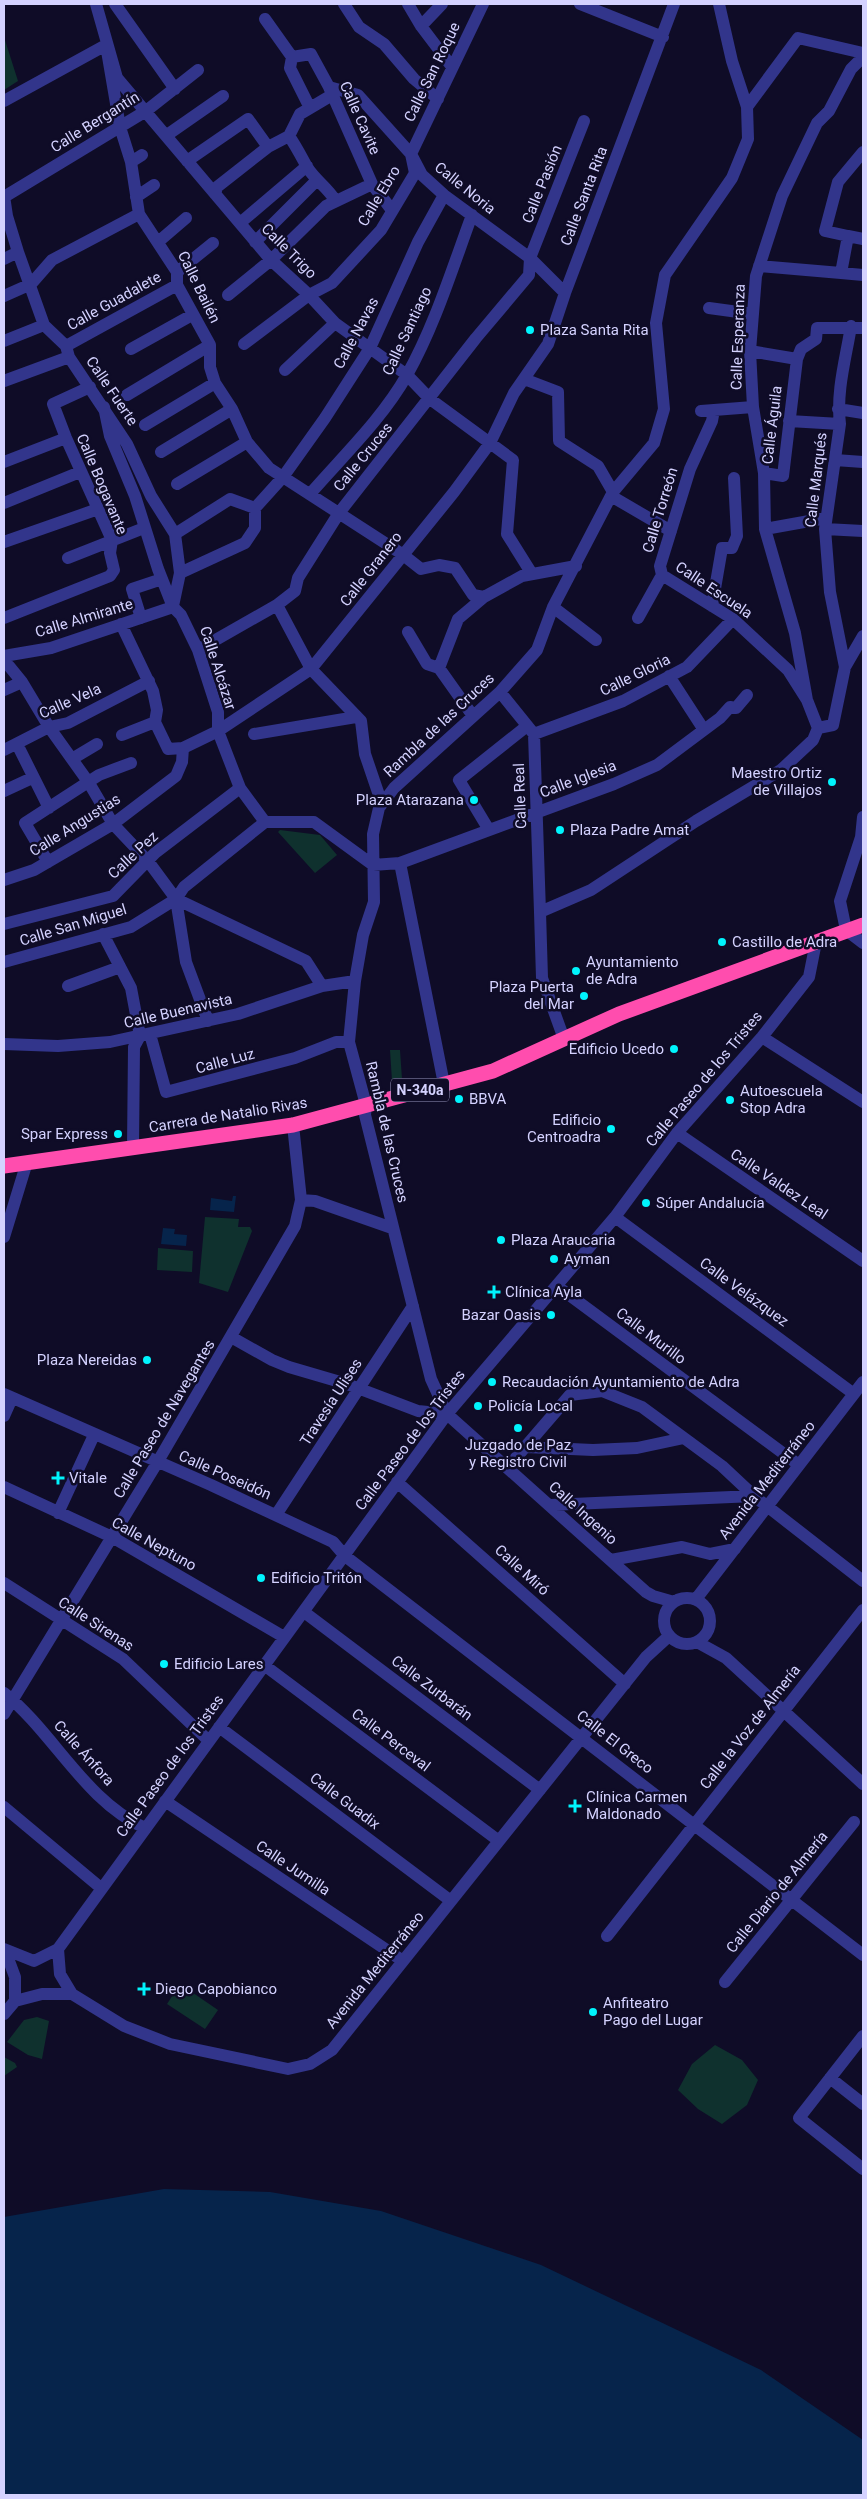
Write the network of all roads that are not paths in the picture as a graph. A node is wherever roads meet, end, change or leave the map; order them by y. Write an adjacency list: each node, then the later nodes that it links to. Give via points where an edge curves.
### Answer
1 (96, 4): 13 (street)
2 (115, 4): 19 (street)
3 (346, 4): 22 (street, via 359,27 384,44 414,79)
4 (408, 4): 11 (street)
5 (442, 4): 11 (street)
6 (483, 4): 17 (street, Calle San Roque)
7 (580, 4): 12 (street)
8 (674, 4): 12 (street, Calle Santa Rita)
9 (719, 4): 24 (street, Rambla de las Cruces)
10 (265, 19): 15 (street)
11 (421, 26): 17 (street)
12 (662, 37): 66 (street, Calle Santa Rita)
13 (106, 45): 23 (street); 26 (street, Calle Trigo, via 117,78); 28 (street, Calle Bailén)
14 (863, 53): 24 (street, via 798,38)
15 (292, 57): 20 (street, Calle Cavite, via 311,54); 25 (street, via 290,68)
16 (863, 57): 61 (street, Calle Esperanza, via 851,69 829,111 816,124 782,196)
17 (452, 68): 22 (street, Calle San Roque)
18 (198, 70): 19 (street, Calle Bergantín)
19 (175, 89): 26 (street, Calle Bergantín)
20 (330, 91): 25 (street); 34 (street, Calle Noria, via 358,95); 39 (street, Calle Cavite)
21 (223, 96): 29 (street)
22 (438, 99): 34 (street, Calle San Roque)
23 (4, 101)
24 (747, 107): 116 (street, Rambla de las Cruces, via 748,139 732,178 665,275 656,323 664,409 654,444)
25 (310, 108): 30 (street, via 300,114)
26 (146, 111): 28 (street, Calle Bergantín); 29 (street, Calle Trigo)
27 (584, 121): 58 (street, Calle Pasión)
28 (120, 127): 36 (street, Calle Bailén); 43 (street, Calle Bergantín)
29 (167, 135): 35 (street, Calle Trigo)
30 (289, 136): 31 (street); 37 (street)
31 (268, 148): 35 (street, via 248,119); 41 (street, via 217,187)
32 (863, 152): 52 (street, via 838,182 826,231)
33 (142, 154): 36 (street)
34 (411, 154): 42 (street, Calle Noria, via 422,175); 46 (street, Calle Ebro, via 415,173)
35 (187, 161): 41 (street, Calle Trigo)
36 (132, 162): 44 (street, Calle Bailén)
37 (307, 166): 38 (street); 51 (street)
38 (317, 180): 45 (street, via 327,187); 55 (street)
39 (372, 184): 45 (street); 46 (street, Calle Cavite)
40 (154, 185): 44 (street)
41 (215, 194): 51 (street, Calle Trigo)
42 (444, 195): 49 (street, Calle Noria); 79 (street, Calle Navas, via 418,242)
43 (4, 196): 48 (street, Calle Fuerte)
44 (136, 197): 47 (street, Calle Bailén)
45 (335, 200): 60 (street)
46 (391, 209): 68 (street, Calle Ebro, via 381,230 332,283)
47 (139, 214): 54 (street, Calle Bailén); 65 (street, via 52,260)
48 (5, 216): 57 (street, Calle Fuerte)
49 (472, 216): 58 (street, Calle Noria); 85 (street, Calle Santiago, via 434,317)
50 (186, 218): 54 (street)
51 (240, 222): 55 (street, Calle Trigo)
52 (848, 236): 53 (street); 62 (street)
53 (863, 239)
54 (158, 242): 64 (street, Calle Bailén)
55 (255, 242): 60 (street, Calle Trigo)
56 (213, 243): 64 (street, Calle Guadalete)
57 (18, 252): 59 (street); 65 (street, Calle Fuerte)
58 (530, 258): 66 (street, Calle Noria); 92 (street, Calle Cruces, via 529,275)
59 (4, 259)
60 (271, 260): 67 (street); 68 (street, Calle Trigo)
61 (759, 266): 62 (street); 72 (street, Calle Esperanza)
62 (841, 273): 63 (street)
63 (863, 275)
64 (177, 278): 71 (street, Calle Bailén); 82 (street, Calle Guadalete)
65 (31, 284): 69 (street); 74 (street, Calle Fuerte)
66 (565, 293): 86 (street, Calle Santa Rita, via 548,344)
67 (228, 295)
68 (310, 295): 73 (street, Calle Trigo); 77 (street, Calle Ebro)
69 (4, 296)
70 (709, 308): 72 (street)
71 (192, 314): 78 (street, Calle Bailén); 80 (street)
72 (753, 314): 81 (street, Calle Esperanza)
73 (335, 323): 79 (street, Calle Trigo); 84 (street)
74 (44, 325): 76 (street); 82 (street, Calle Fuerte)
75 (857, 327): 83 (street, via 817,328 816,339 801,349); 96 (street, Calle Marqués)
76 (4, 341)
77 (244, 344)
78 (210, 345): 88 (street, Calle Bailén, via 210,367); 91 (street)
79 (370, 348): 85 (street, Calle Trigo); 112 (street, Calle Navas)
80 (132, 349)
81 (750, 351): 83 (street); 94 (street, Calle Esperanza)
82 (67, 352): 87 (street, Calle Guadalete); 89 (street, Calle Fuerte)
83 (797, 359): 100 (street, Calle Águila)
84 (285, 370)
85 (407, 375): 92 (street, Calle Trigo); 115 (street, Calle Santiago, via 381,413)
86 (524, 379): 90 (street, Calle Santa Rita); 116 (street, via 558,392 559,441 598,466)
87 (4, 381)
88 (215, 383): 95 (street, Calle Bailén); 102 (street)
89 (90, 387): 93 (street, Calle Fuerte); 103 (street, Calle Bogavante, via 53,404)
90 (514, 393): 105 (street, Calle Granero)
91 (127, 395)
92 (430, 399): 105 (street, Calle Trigo); 120 (street, Calle Cruces)
93 (104, 407): 122 (street, Calle Alcázar, via 110,436 135,496); 126 (street, Calle Fuerte)
94 (753, 407): 97 (street); 111 (street, Calle Esperanza)
95 (232, 409): 104 (street, Calle Bailén); 106 (street)
96 (838, 409): 99 (street); 101 (street, Calle Marqués)
97 (714, 410): 98 (street); 124 (street, Calle Torreón)
98 (701, 411)
99 (863, 413)
100 (789, 421): 101 (street); 111 (street, Calle Águila, via 783,476)
101 (840, 424): 107 (street, Calle Marqués)
102 (145, 425)
103 (66, 438): 108 (street); 110 (street, Calle Bogavante)
104 (248, 442): 112 (street, Calle Bailén, via 269,468); 114 (street)
105 (490, 444): 129 (street, Calle Granero); 133 (street, Calle Trigo, via 514,460 507,534)
106 (161, 452)
107 (835, 460): 109 (street); 121 (street, Calle Marqués)
108 (4, 462)
109 (863, 462)
110 (80, 472): 117 (street); 119 (street, Calle Bogavante)
111 (764, 473): 123 (street, Calle Esperanza)
112 (283, 477): 115 (street, Calle Bailén); 118 (street, Calle Navas)
113 (734, 478): 138 (street, via 737,536 732,548 722,548)
114 (177, 484)
115 (310, 494): 120 (street, Calle Bailén)
116 (612, 494): 124 (street); 131 (street, Rambla de las Cruces)
117 (4, 503)
118 (255, 508): 126 (street, via 230,499); 132 (street, via 255,528 245,542)
119 (98, 509): 127 (street, Calle Bogavante); 128 (street)
120 (339, 513): 129 (street, Calle Bailén); 137 (street, Calle Cruces, via 298,578 295,591)
121 (826, 524): 123 (street); 125 (street); 152 (street, Calle Marqués, via 830,592)
122 (144, 528): 127 (street); 135 (street, Calle Alcázar)
123 (765, 529): 161 (street, Calle Esperanza, via 795,633)
124 (670, 531): 134 (street, Calle Torreón, via 660,566)
125 (863, 531)
126 (175, 534): 132 (street, Calle Fuerte)
127 (112, 540): 130 (street); 141 (street, Calle Bogavante, via 110,553 114,570 110,576)
128 (4, 542)
129 (402, 554): 136 (street, Calle Bailén, via 421,570 439,565 455,568 473,595); 154 (street, Calle Granero)
130 (68, 558)
131 (576, 566): 133 (street); 140 (street, Rambla de las Cruces)
132 (180, 573): 139 (street, Calle Fuerte)
133 (532, 574): 136 (street, via 522,576)
134 (662, 575): 138 (street, Calle Escuela); 143 (street, Calle Torreón)
135 (162, 579): 139 (street, Calle Alcázar); 142 (street, via 132,588)
136 (484, 597): 153 (street, via 458,619)
137 (277, 605): 149 (street, Calle Cruces); 154 (street)
138 (712, 606): 144 (street, Calle Escuela)
139 (173, 607): 142 (street, Calle Almirante); 149 (street, Calle Alcázar, via 182,615)
140 (553, 607): 148 (street); 159 (street, Rambla de las Cruces, via 537,650)
141 (4, 618)
142 (141, 618): 145 (street, Calle Almirante)
143 (638, 618)
144 (733, 619): 155 (street, Calle Gloria, via 687,667); 161 (street, Calle Escuela, via 788,670)
145 (121, 624): 150 (street, Calle Almirante, via 50,648); 156 (street)
146 (408, 632): 153 (street, via 427,664)
147 (863, 636): 152 (street)
148 (596, 640)
149 (198, 650): 169 (street, Calle Alcázar, via 218,712)
150 (4, 656)
151 (4, 664): 157 (street)
152 (845, 667): 166 (street, via 833,724)
153 (439, 668): 162 (street)
154 (311, 669): 163 (street); 169 (street, Calle Granero)
155 (669, 676): 167 (street, Calle Gloria, via 623,701); 168 (street)
156 (149, 681): 164 (street, via 157,710); 165 (street, Calle Vela, via 68,723)
157 (22, 682): 158 (street); 165 (street)
158 (4, 690)
159 (500, 692): 162 (street, Rambla de las Cruces); 167 (street)
160 (747, 695): 168 (street, Calle Iglesia, via 736,708 730,707)
161 (807, 700): 166 (street, Calle Escuela)
162 (473, 716): 182 (street, Rambla de las Cruces, via 394,788)
163 (356, 717): 170 (street); 182 (street, via 361,721 365,754)
164 (154, 722): 171 (street); 174 (street, via 168,749)
165 (49, 727): 172 (street, Calle Vela); 176 (street)
166 (818, 728): 195 (street, via 814,740 781,770 591,890)
167 (531, 730): 184 (street, Calle Real); 188 (street, Calle Gloria, via 459,780)
168 (704, 730): 184 (street, Calle Iglesia, via 657,765)
169 (218, 731): 174 (street); 180 (street, Calle Alcázar)
170 (254, 734)
171 (122, 735)
172 (17, 744): 175 (street, Calle Vela); 178 (street)
173 (98, 744): 176 (street)
174 (183, 748): 187 (street, Calle Angustias, via 176,776)
175 (4, 750)
176 (72, 759): 179 (street)
177 (130, 764): 179 (street, via 99,775)
178 (32, 778): 181 (street); 183 (street)
179 (89, 783): 183 (street); 187 (street)
180 (240, 788): 186 (street, Calle Alcázar); 189 (street, Calle Pez)
181 (4, 791)
182 (382, 804): 192 (street, Rambla de las Cruces, via 373,834)
183 (49, 808): 190 (street, via 25,823)
184 (536, 812): 188 (street, Calle Iglesia); 195 (street, Calle Real)
185 (863, 819): 198 (street, via 861,837 840,901)
186 (265, 822): 192 (street, via 314,822); 194 (street, Calle San Miguel, via 184,887)
187 (113, 824): 189 (street); 190 (street, Calle Angustias)
188 (489, 830): 191 (street, Calle Iglesia)
189 (148, 861): 194 (street); 196 (street, Calle Pez, via 113,896)
190 (48, 862): 193 (street, Calle Angustias)
191 (400, 863): 192 (street, Calle Iglesia); 213 (street)
192 (373, 866): 204 (street, Rambla de las Cruces, via 374,902)
193 (4, 880)
194 (176, 899): 199 (street, Calle San Miguel, via 130,927); 206 (street, via 306,961); 207 (street, via 186,962)
195 (540, 912): 210 (street, Calle Real, via 542,978)
196 (4, 924)
197 (863, 925): 198 (highway, N-340a)
198 (846, 930): 200 (highway, Carrera de Natalio Rivas / N-340a); 201 (street)
199 (103, 934): 202 (street, Calle San Miguel); 203 (street)
200 (816, 942): 209 (street, Calle Paseo de los Tristes, via 808,977); 210 (highway, Carrera de Natalio Rivas / N-340a, via 619,1014)
201 (863, 943)
202 (4, 962)
203 (120, 967): 205 (street); 208 (street, via 131,988)
204 (355, 981): 206 (street, Calle Buenavista); 211 (street, Rambla de las Cruces)
205 (68, 986)
206 (322, 986): 207 (street, Calle Buenavista)
207 (208, 1021): 208 (street, Calle Buenavista)
208 (145, 1035): 211 (street, Calle Luz, via 166,1092 286,1061 336,1042); 212 (street, Calle Buenavista, via 110,1042 58,1046); 218 (street, via 134,1048)
209 (762, 1038): 214 (street); 217 (street, Calle Paseo de los Tristes)
210 (564, 1039): 213 (highway, Carrera de Natalio Rivas / N-340a, via 493,1071)
211 (349, 1042): 215 (street, Rambla de las Cruces)
212 (4, 1044)
213 (444, 1084): 215 (highway, Carrera de Natalio Rivas / N-340a)
214 (863, 1102)
215 (366, 1106): 216 (highway, Carrera de Natalio Rivas / N-340a); 223 (street, Rambla de las Cruces, via 365,1115)
216 (293, 1125): 218 (highway, Carrera de Natalio Rivas / N-340a); 221 (street, Calle Paseo de Navegantes)
217 (677, 1133): 222 (street, Calle Paseo de los Tristes); 225 (street, Calle Valdez Leal)
218 (133, 1147): 219 (highway, Carrera de Natalio Rivas / N-340a)
219 (27, 1162): 220 (highway, Carrera de Natalio Rivas / N-340a); 224 (street)
220 (4, 1166)
221 (302, 1200): 223 (street, via 315,1201); 228 (street, Calle Paseo de Navegantes, via 295,1226)
222 (615, 1216): 226 (street, Calle Paseo de los Tristes); 231 (street, Calle Velázquez)
223 (392, 1228): 227 (street, Rambla de las Cruces)
224 (4, 1237)
225 (863, 1261)
226 (557, 1286): 233 (street, Calle Paseo de los Tristes); 239 (street, Calle Murillo)
227 (413, 1306): 230 (street, Travesía Ulises); 233 (street, Rambla de las Cruces, via 431,1380)
228 (231, 1337): 230 (street, via 288,1367); 238 (street, Calle Paseo de Navegantes)
229 (863, 1382): 231 (street, Avenida Mediterráneo)
230 (358, 1389): 233 (street, via 418,1411); 247 (street, Travesía Ulises)
231 (854, 1394): 239 (street, Avenida Mediterráneo)
232 (8, 1396): 234 (street); 235 (street, Calle Poseidón)
233 (447, 1414): 240 (street, Calle Ingenio); 241 (street, Calle Paseo de los Tristes)
234 (4, 1416)
235 (94, 1435): 238 (street, Calle Poseidón); 246 (street)
236 (684, 1438): 237 (street, via 637,1448); 237 (street, via 642,1407 602,1392 570,1395); 243 (street, via 722,1466)
237 (526, 1447): 240 (street)
238 (157, 1463): 247 (street, Calle Poseidón); 248 (street, Calle Paseo de Navegantes)
239 (799, 1465): 245 (street, Avenida Mediterráneo)
240 (508, 1467): 244 (street, Calle Ingenio)
241 (397, 1482): 250 (street, Calle Paseo de los Tristes); 267 (street, Calle Miró)
242 (4, 1487): 246 (street, Calle Neptuno)
243 (754, 1496): 244 (street); 245 (street)
244 (550, 1506): 251 (street, Calle Ingenio)
245 (768, 1506): 249 (street, Avenida Mediterráneo); 252 (street)
246 (58, 1512): 248 (street, Calle Neptuno)
247 (276, 1516): 250 (street, Calle Poseidón, via 333,1542)
248 (112, 1537): 260 (street, Calle Paseo de Navegantes); 263 (street, Calle Neptuno)
249 (735, 1549): 251 (street, via 710,1554 682,1546); 255 (street, Avenida Mediterráneo)
250 (345, 1556): 258 (street, Calle Paseo de los Tristes); 272 (street, Calle El Greco)
251 (611, 1560): 254 (street, Calle Ingenio)
252 (863, 1581)
253 (4, 1583): 260 (street, Calle Sirenas)
254 (653, 1596): 256 (street, Calle Ingenio); 259 (street, Calle Ingenio)
255 (696, 1599): 256 (street, via 681,1598); 261 (street, via 708,1609 711,1624)
256 (674, 1602): 259 (street)
257 (863, 1610): 269 (street, Calle la Voz de Almería)
258 (304, 1612): 263 (street, Calle Paseo de los Tristes); 275 (street, Calle Zurbarán)
259 (665, 1614): 262 (street)
260 (62, 1622): 268 (street, Calle Paseo de Navegantes); 273 (street, Calle Sirenas, via 123,1659)
261 (708, 1632): 264 (street); 265 (street)
262 (669, 1636): 264 (street, via 682,1644); 267 (street, Avenida Mediterráneo, via 646,1657)
263 (284, 1637): 266 (street, Calle Paseo de los Tristes)
264 (697, 1642): 265 (street)
265 (726, 1658): 269 (street)
266 (264, 1665): 271 (street, Calle Paseo de los Tristes); 281 (street, Calle Perceval)
267 (625, 1684): 272 (street, Avenida Mediterráneo)
268 (8, 1696): 270 (street, Calle Paseo de Navegantes); 280 (street, Calle Ánfora, via 25,1710 100,1796 130,1821)
269 (784, 1711): 274 (street); 279 (street, Calle la Voz de Almería)
270 (4, 1714)
271 (219, 1727): 273 (street, Calle Paseo de los Tristes); 284 (street, Calle Guadix)
272 (582, 1737): 275 (street, Avenida Mediterráneo); 279 (street, Calle El Greco)
273 (209, 1741): 276 (street, Calle Paseo de los Tristes)
274 (863, 1784)
275 (540, 1790): 281 (street, Avenida Mediterráneo)
276 (165, 1802): 280 (street, Calle Paseo de los Tristes); 289 (street, Calle Jumilla)
277 (4, 1807): 282 (street)
278 (854, 1822): 283 (street, Calle Diario de Almería)
279 (694, 1824): 283 (street, Calle El Greco); 285 (street, Calle la Voz de Almería)
280 (145, 1828): 282 (street, Calle Paseo de los Tristes)
281 (499, 1841): 284 (street, Avenida Mediterráneo)
282 (101, 1888): 286 (street, Calle Paseo de los Tristes)
283 (792, 1899): 288 (street, Calle El Greco); 290 (street, Calle Diario de Almería)
284 (451, 1901): 289 (street, Avenida Mediterráneo)
285 (607, 1936)
286 (58, 1949): 287 (street, Calle Paseo de los Tristes, via 34,1961); 291 (street, via 60,1974)
287 (4, 1950): 292 (street, via 15,1977)
288 (863, 1955)
289 (403, 1962): 291 (street, Avenida Mediterráneo, via 332,2050 310,2064 288,2069 170,2044 124,2026)
290 (725, 1982)
291 (72, 1994): 292 (street, via 42,1994)
292 (15, 2001): 293 (street)
293 (4, 2014)
294 (863, 2036): 295 (street)
295 (830, 2078): 296 (street); 297 (street, via 799,2118)
296 (863, 2104)
297 (863, 2169)

